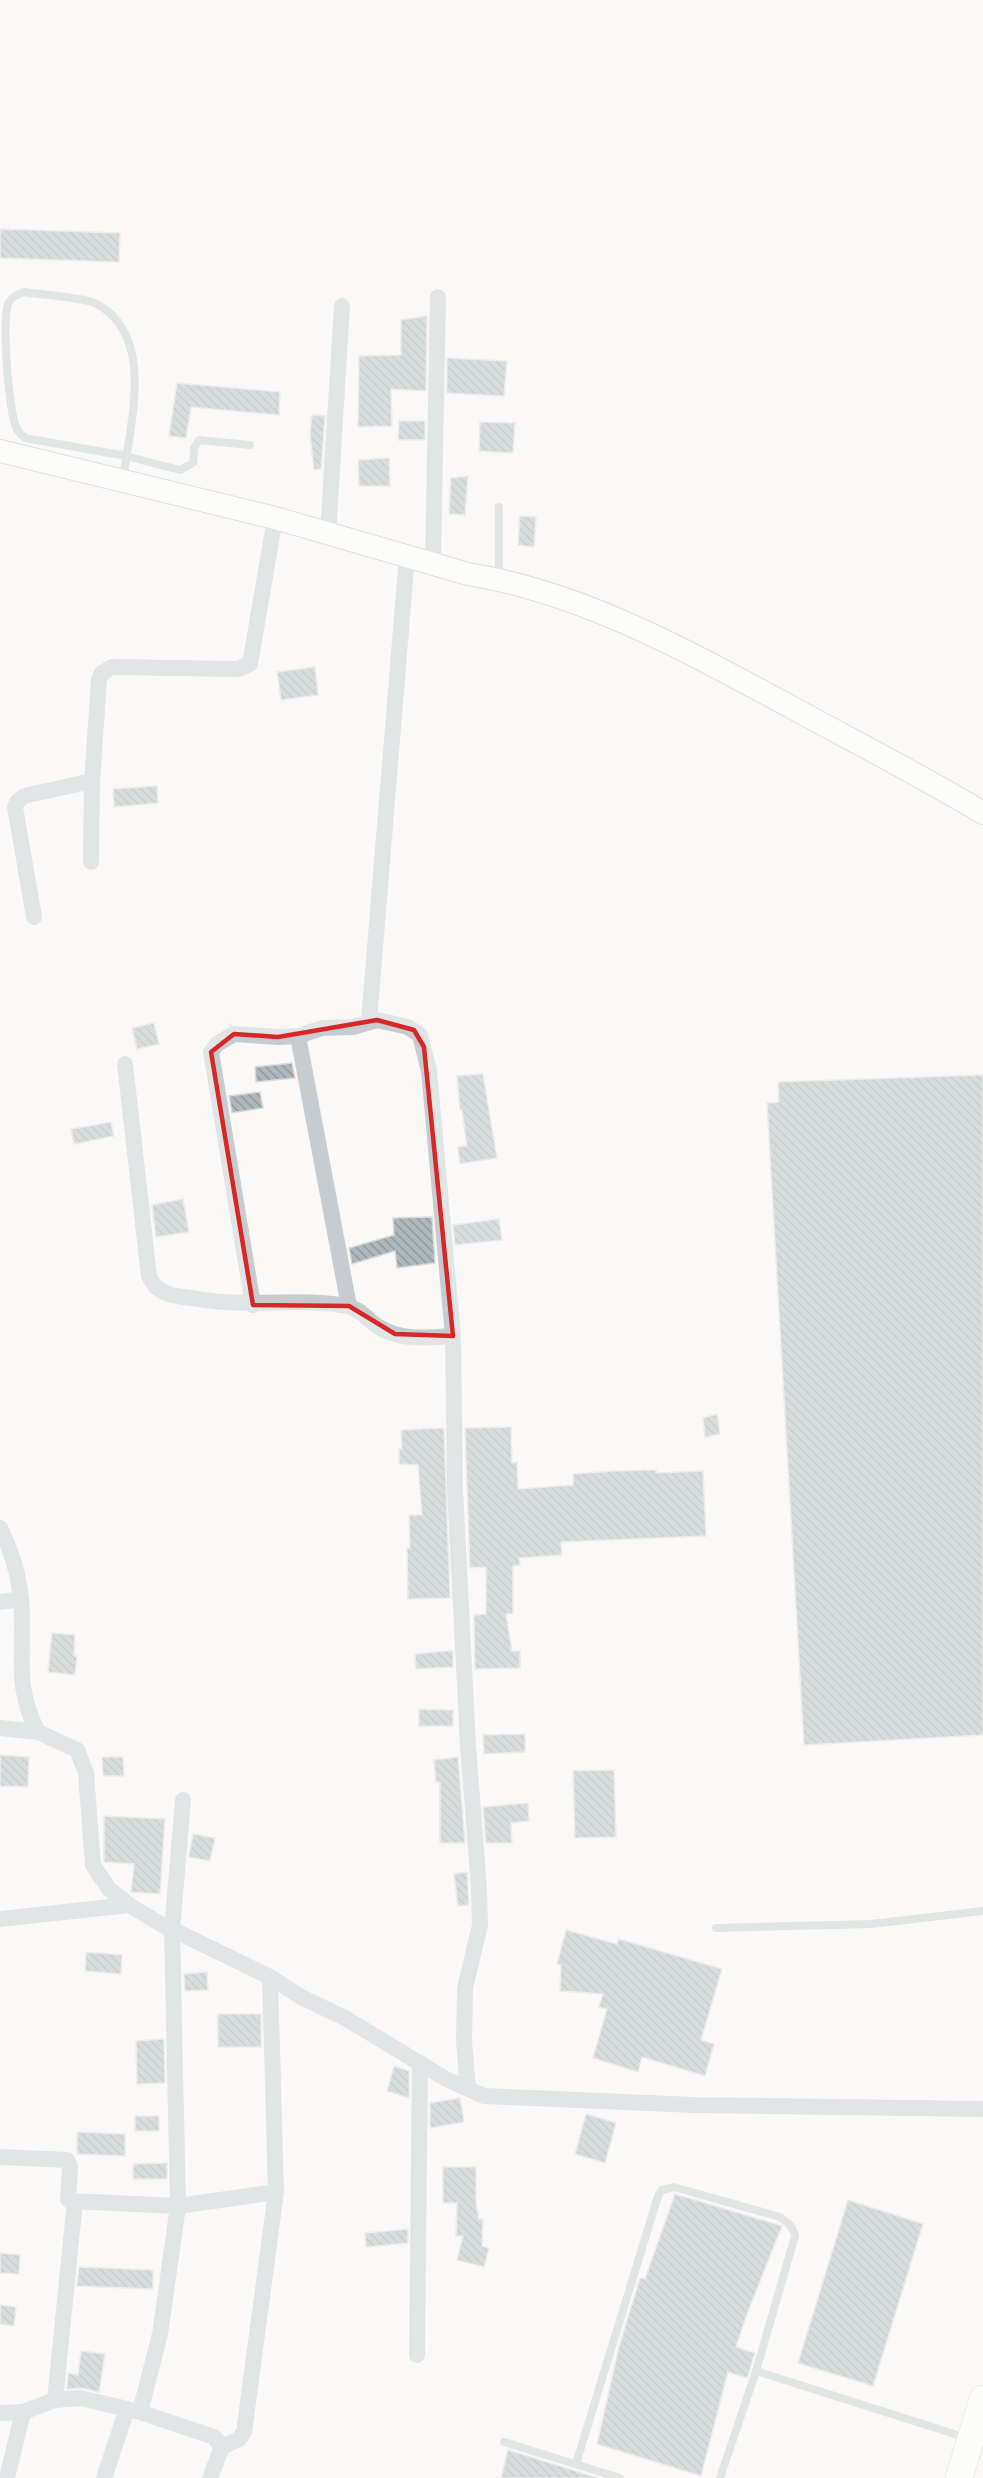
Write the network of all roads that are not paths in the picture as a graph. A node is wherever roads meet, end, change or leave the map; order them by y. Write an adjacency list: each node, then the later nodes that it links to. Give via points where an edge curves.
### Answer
1 (438, 297): 12 (street)
2 (342, 306): 10 (street)
3 (3, 353): 6 (lane, via 20,434 32,441); 6 (lane, via 6,310 18,294 95,303 108,312 131,346 135,362)
4 (250, 445): 6 (lane, via 199,440 193,463 180,470)
5 (0, 451): 7 (main road)
6 (126, 456): 7 (lane)
7 (123, 481): 9 (main road)
8 (499, 507): 13 (lane)
9 (275, 518): 10 (main road); 14 (street, via 250,664 238,669 106,669 99,680)
10 (328, 534): 11 (main road)
11 (407, 556): 12 (main road); 18 (street)
12 (433, 562): 13 (main road)
13 (499, 579): 15 (main road, via 562,597 689,652)
14 (92, 781): 16 (street); 17 (street, via 24,796 17,802)
15 (983, 813)
16 (91, 862)
17 (34, 917)
18 (369, 1021): 19 (street); 23 (street, via 414,1030 424,1047)
19 (297, 1036): 21 (street, via 234,1034 211,1052); 22 (street)
20 (125, 1064): 21 (street, via 153,1287 162,1293 217,1303)
21 (253, 1305): 22 (street, via 315,1302)
22 (350, 1306): 23 (street, via 394,1334 410,1338)
23 (453, 1336): 37 (street, via 456,1499 480,1925 465,1988)
24 (0, 1528): 25 (street, via 11,1551)
25 (21, 1599): 26 (street); 28 (street, via 21,1686)
26 (0, 1602)
27 (0, 1728): 28 (street)
28 (38, 1732): 30 (street, via 72,1746 81,1758 86,1773 93,1865 109,1889)
29 (183, 1800): 34 (street)
30 (129, 1905): 32 (street); 34 (street)
31 (983, 1911): 33 (lane, via 871,1924)
32 (0, 1919)
33 (716, 1928)
34 (172, 1930): 35 (street); 42 (street)
35 (270, 1977): 36 (street); 40 (street)
36 (420, 2063): 37 (street); 43 (street)
37 (468, 2089): 38 (street, via 484,2096 514,2099)
38 (983, 2109)
39 (0, 2157): 41 (street, via 67,2160 68,2199)
40 (276, 2192): 42 (street); 51 (street, via 244,2432)
41 (75, 2201): 42 (street); 46 (street)
42 (178, 2206): 47 (street, via 160,2334)
43 (417, 2355)
44 (756, 2371): 52 (lane); 53 (lane, via 795,2236 791,2226 780,2217 669,2186 658,2196); 58 (lane)
45 (983, 2399): 52 (highway)
46 (56, 2400): 47 (street, via 80,2398); 48 (street)
47 (133, 2410): 51 (street, via 214,2437); 55 (street)
48 (23, 2412): 49 (street); 54 (street)
49 (0, 2413)
50 (504, 2442): 53 (lane)
51 (222, 2447): 56 (street)
52 (977, 2451): 59 (highway); 60 (highway)
53 (576, 2464): 57 (lane)
54 (7, 2478)
55 (105, 2478)
56 (210, 2478)
57 (620, 2478)
58 (720, 2478)
59 (959, 2478)
60 (978, 2478)

